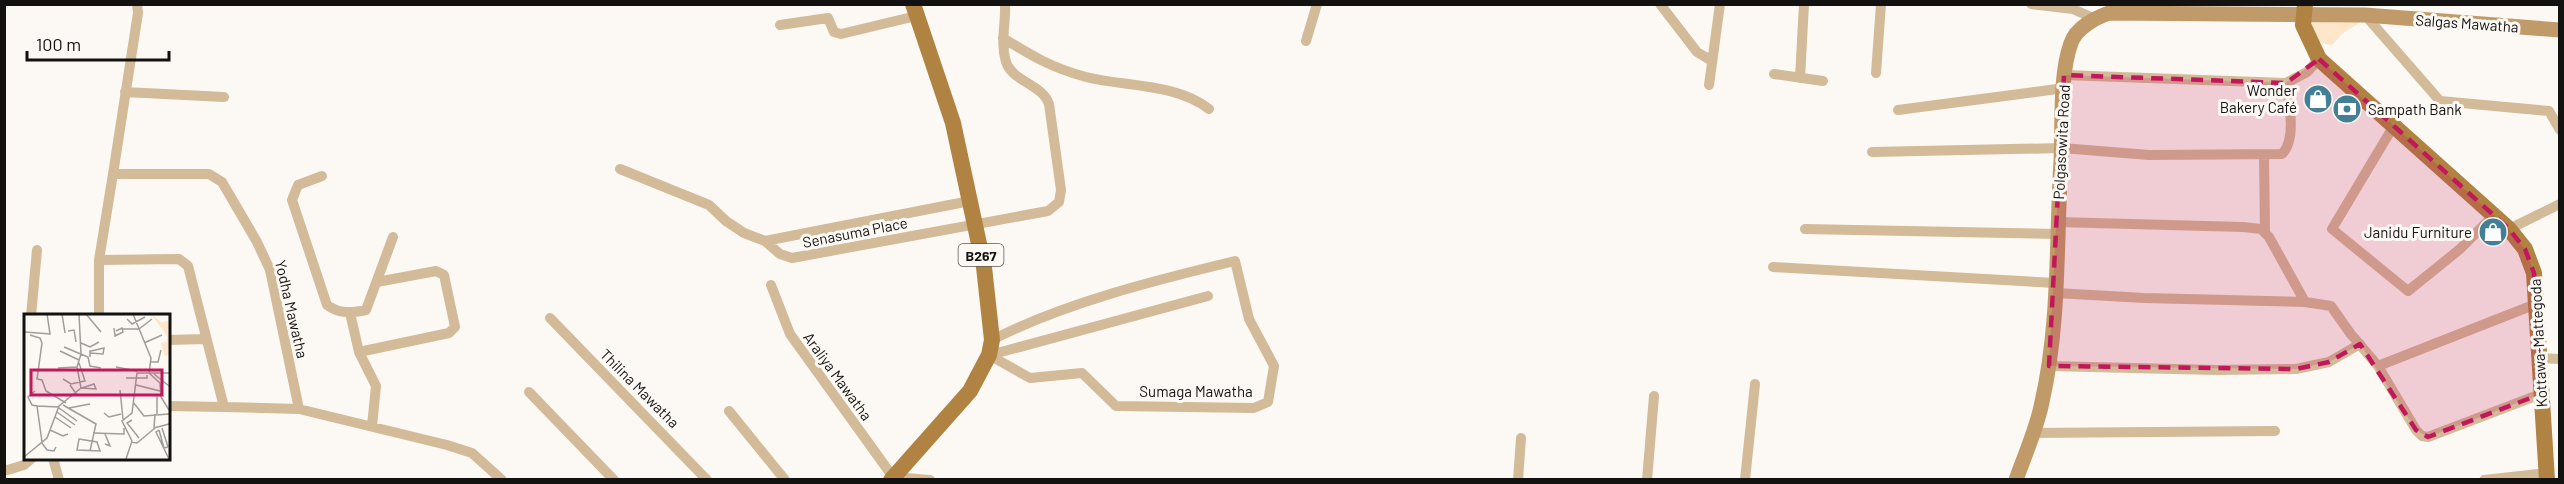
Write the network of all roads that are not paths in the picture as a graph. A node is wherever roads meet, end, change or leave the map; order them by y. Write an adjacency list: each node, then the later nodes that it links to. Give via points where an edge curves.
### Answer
1 (137, 4): 26 (street)
2 (1005, 4): 15 (street, Senasuma Place)
3 (1317, 4): 16 (street)
4 (1660, 4): 18 (street, via 1697,51)
5 (1720, 4): 18 (street)
6 (1804, 4): 21 (street)
7 (1881, 4): 20 (street)
8 (2031, 4): 12 (street, via 2073,9)
9 (915, 10): 13 (street, via 841,34 834,32 828,18); 38 (main road, B267, via 953,123)
10 (2304, 10): 11 (street, Salgas Mawatha); 12 (street, via 2109,13); 17 (main road, Kottawa-Mattegoda, via 2303,25)
11 (2365, 15): 14 (street, Salgas Mawatha); 31 (street, via 2440,101 2549,111)
12 (2094, 18): 23 (street, Polgasowita Road, via 2072,41)
13 (780, 25)
14 (2559, 30)
15 (1003, 38): 28 (street, via 1043,64 1086,77 1196,99); 41 (street, Senasuma Place, via 1007,64 1047,99 1061,190 1059,202 1048,211)
16 (1306, 41)
17 (2319, 59): 24 (street, via 2307,72); 30 (main road, Kottawa-Mattegoda)
18 (1712, 61): 25 (street)
19 (1774, 74): 21 (street)
20 (1876, 74)
21 (1800, 78): 22 (street)
22 (1822, 81)
23 (2064, 82): 24 (street); 29 (street); 32 (street, Polgasowita Road)
24 (2286, 83): 34 (street, via 2288,148 2282,154)
25 (1709, 85)
26 (125, 92): 27 (street); 36 (street)
27 (224, 97)
28 (1209, 109)
29 (1898, 110)
30 (2393, 127): 40 (main road, Kottawa-Mattegoda); 40 (street, via 2332,230 2408,291)
31 (2559, 130)
32 (2062, 148): 33 (street); 34 (street, via 2149,155); 42 (street, Polgasowita Road)
33 (1872, 152)
34 (2264, 156): 45 (street)
35 (620, 169): 47 (street, Senasuma Place, via 709,204 744,233)
36 (113, 174): 49 (street); 76 (street, Yodha Mawatha, via 209,174 222,182 270,270)
37 (322, 176): 57 (street, via 298,185 292,200 327,305)
38 (970, 201): 41 (main road, B267); 47 (street)
39 (2559, 204): 44 (street)
40 (2493, 216): 44 (main road, Kottawa-Mattegoda)
41 (975, 224): 47 (street, Senasuma Place, via 801,258 785,257); 64 (main road, B267, via 984,267)
42 (2057, 228): 43 (street); 45 (street, via 2243,227); 53 (street, Polgasowita Road)
43 (1806, 229)
44 (2509, 229): 56 (main road, Kottawa-Mattegoda, via 2530,260)
45 (2265, 233): 55 (street)
46 (393, 237): 51 (street)
47 (765, 241)
48 (37, 250): 58 (street)
49 (99, 260): 59 (street); 61 (street, via 179,259 188,266)
50 (1773, 267): 53 (street)
51 (377, 282): 57 (street, via 366,310); 65 (street, via 436,271 444,275 455,327 449,333)
52 (771, 285): 86 (street, Araliya Mawatha, via 789,334)
53 (2056, 288): 55 (street, via 2144,298); 68 (street, Polgasowita Road)
54 (1208, 296): 64 (street)
55 (2305, 302): 63 (street, via 2331,306)
56 (2536, 304): 66 (main road, Kottawa-Mattegoda); 69 (street)
57 (350, 313): 65 (street)
58 (31, 314)
59 (99, 314)
60 (550, 318): 91 (street, Thilina Mawatha)
61 (206, 339): 62 (street); 75 (street)
62 (170, 340)
63 (2360, 344): 68 (street, via 2329,362 2296,369); 69 (street)
64 (990, 350): 64 (street, Sumaga Mawatha, via 1024,323 1235,261 1249,319 1274,366 1268,402 1254,408 1116,406 1082,373 1030,378); 86 (main road, via 970,391)
65 (359, 352): 78 (street, via 376,386)
66 (2539, 358): 67 (street); 72 (main road, Kottawa-Mattegoda)
67 (2559, 359)
68 (2049, 366): 80 (street, Polgasowita Road)
69 (2378, 366): 72 (street, via 2422,436)
70 (1755, 384): 87 (street)
71 (529, 392): 90 (street)
72 (2541, 394): 85 (main road, Kottawa-Mattegoda)
73 (1654, 396): 95 (street)
74 (170, 405): 75 (street)
75 (224, 407): 76 (street)
76 (299, 409): 78 (street)
77 (729, 411): 92 (street)
78 (372, 426): 89 (street, via 472,453)
79 (2275, 430): 80 (street)
80 (2032, 433): 97 (street, Polgasowita Road)
81 (1521, 438): 94 (street)
82 (31, 460): 84 (street)
83 (53, 460): 88 (street)
84 (4, 471)
85 (2547, 476): 98 (street)
86 (892, 478): 93 (street)
87 (1745, 479): 96 (street)
88 (59, 480)
89 (502, 480)
90 (614, 480)
91 (707, 480)
92 (785, 480)
93 (930, 480)
94 (1518, 480)
95 (1647, 480)
96 (1755, 480)
97 (2016, 480)
98 (2484, 480)

